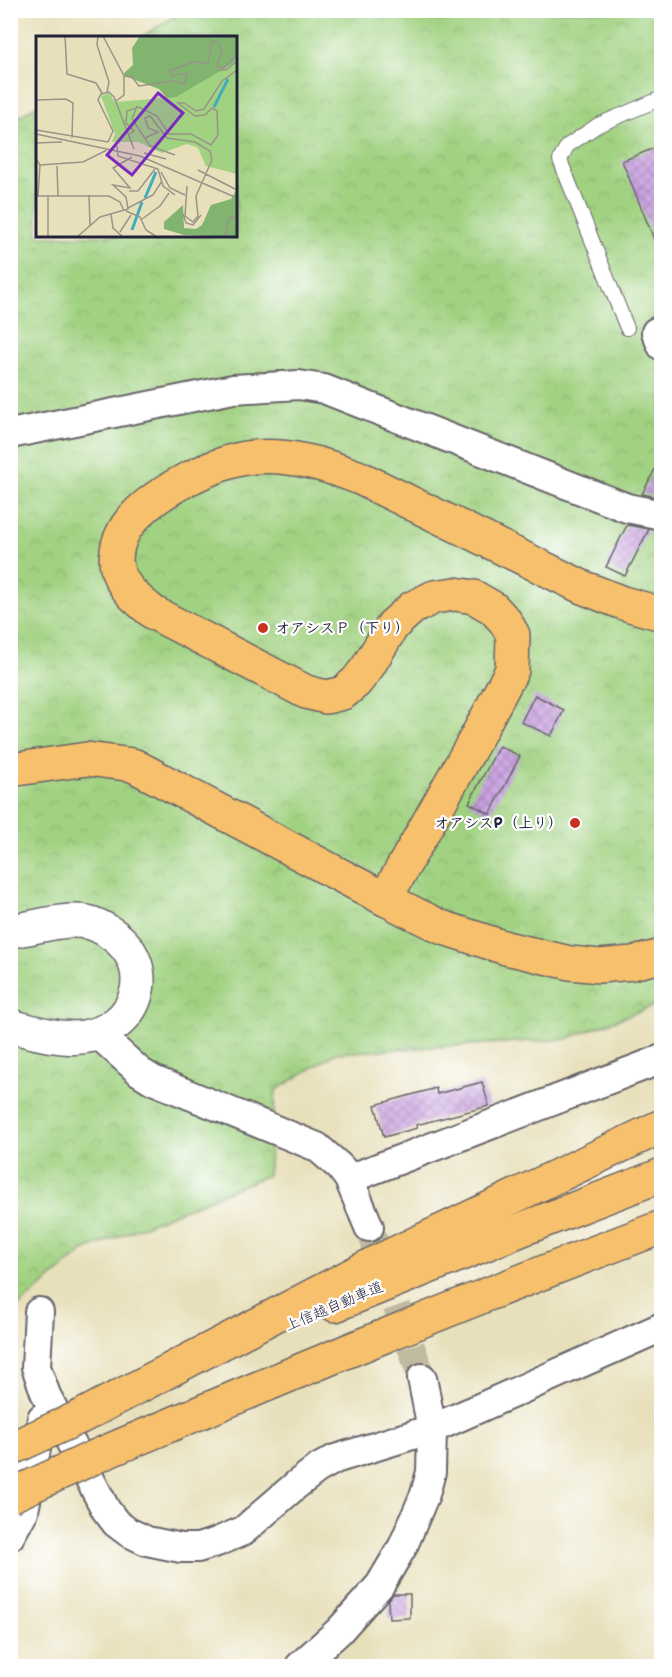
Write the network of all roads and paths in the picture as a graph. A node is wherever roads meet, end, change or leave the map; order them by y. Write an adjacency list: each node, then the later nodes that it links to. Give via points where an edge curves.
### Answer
1 (662, 98): 2 (lane, via 598,125 567,146 560,160)
2 (627, 328)
3 (10, 434): 4 (street, via 233,389 299,385 324,389 627,508)
4 (662, 515)
5 (662, 614): 7 (highway, via 582,586 360,478 302,459 251,457 204,471 179,483 133,518 121,536 117,569 137,599 154,613 306,692 326,697 343,693 367,668 393,625 412,608 434,597 474,597 505,621 513,635 512,670)
6 (10, 770): 7 (highway, via 87,759 134,765)
7 (385, 899): 9 (highway, via 441,927 570,963 600,966)
8 (10, 931): 11 (street, via 55,922 90,922 106,929 130,951 138,982 130,1010 122,1020)
9 (662, 956)
10 (10, 1026): 11 (street, via 63,1037)
11 (98, 1034): 15 (street, via 153,1080 317,1147)
12 (662, 1059): 15 (street)
13 (662, 1126): 24 (highway, via 377,1262)
14 (662, 1175): 24 (highway, 上信越自動車道, via 329,1307)
15 (349, 1179): 16 (street)
16 (369, 1227)
17 (662, 1227): 21 (highway)
18 (662, 1251): 21 (highway)
19 (39, 1312): 23 (street, via 36,1367)
20 (662, 1327): 25 (street)
21 (344, 1352): 27 (highway, bridge, via 99,1455)
22 (422, 1378): 25 (street)
23 (46, 1395): 25 (street, via 116,1523 147,1541 181,1548 198,1548 243,1531 317,1469 335,1459); 27 (street, via 24,1511)
24 (80, 1417): 26 (highway, 上信越自動車道, bridge)
25 (432, 1429): 28 (street, via 431,1472 402,1546 380,1585 339,1631)
26 (10, 1449)
27 (12, 1520)
28 (300, 1666)

